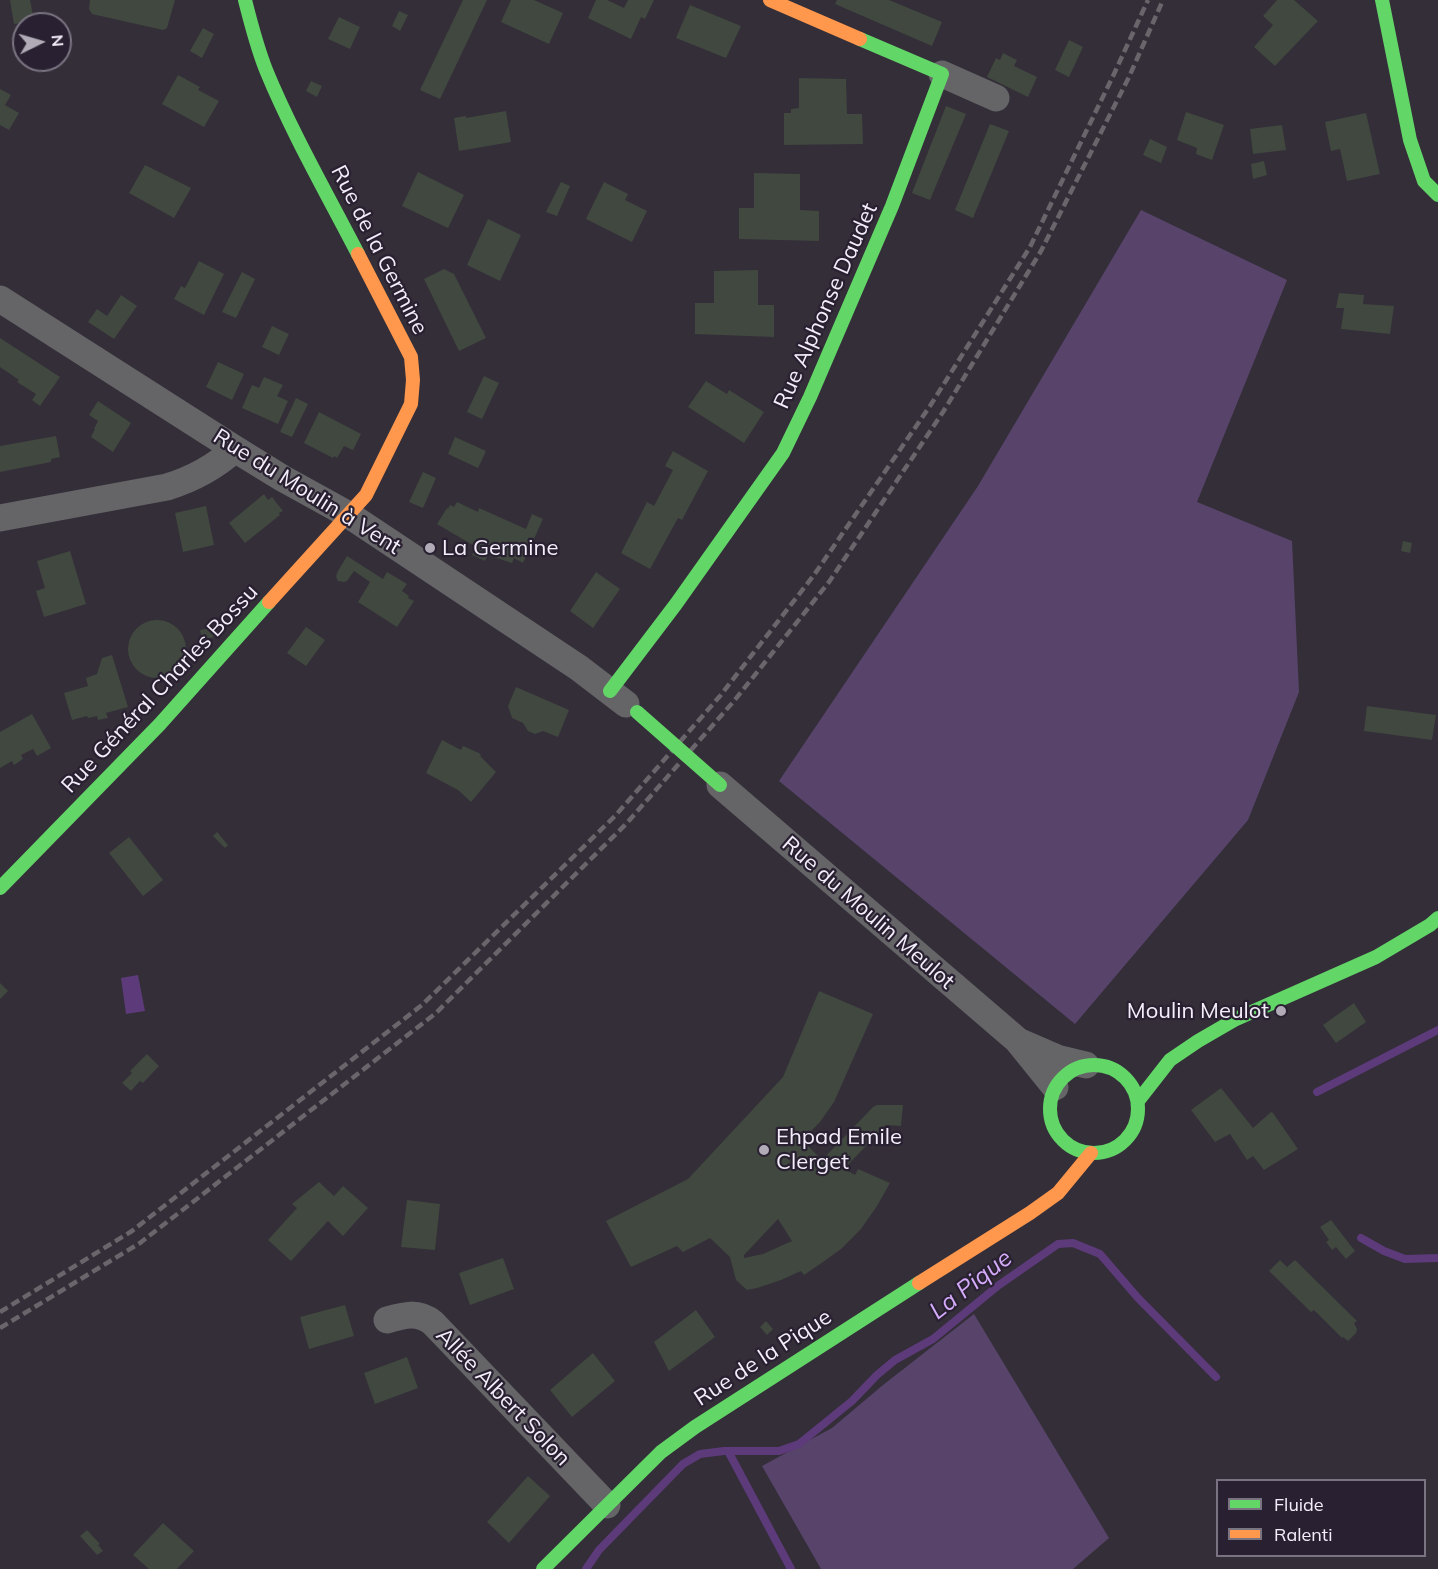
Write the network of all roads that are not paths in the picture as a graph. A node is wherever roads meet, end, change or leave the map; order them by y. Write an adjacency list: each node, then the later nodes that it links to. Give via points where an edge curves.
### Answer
1 (245, 0): 9 (street, Rue de la Germine, via 266,69 286,116 411,357 411,404 366,495)
2 (770, 0): 4 (street)
3 (1382, 0): 6 (street, via 1410,140 1424,181)
4 (942, 74): 5 (street); 11 (street, Rue Alphonse Daudet, via 892,206 783,453)
5 (996, 98)
6 (1438, 195)
7 (0, 299): 8 (street, Rue du Moulin à Vent)
8 (235, 449): 9 (street, Rue du Moulin à Vent); 10 (street, via 187,481 167,487)
9 (349, 515): 11 (street, Rue du Moulin à Vent); 14 (street, Rue Général Charles Bossu, via 160,724)
10 (0, 518)
11 (610, 691): 12 (street, Rue du Moulin à Vent)
12 (636, 712): 13 (street, bridge)
13 (720, 785): 16 (street, Rue du Moulin Meulot)
14 (0, 888)
15 (1438, 918): 17 (street, via 1376,957 1236,1019)
16 (1017, 1040): 18 (street, Rue du Moulin Meulot, via 1057,1058); 20 (street, Rue du Moulin Meulot)
17 (1170, 1060): 19 (street); 21 (street)
18 (1086, 1065): 19 (street, via 1097,1064); 20 (street, via 1074,1069)
19 (1119, 1072): 21 (street, via 1128,1079)
20 (1055, 1087): 22 (street, via 1050,1111)
21 (1138, 1101): 24 (street, via 1133,1130 1125,1140 1115,1148)
22 (1058, 1134): 23 (street); 24 (street, via 1067,1144)
23 (1057, 1153)
24 (1091, 1153): 26 (street, Rue de la Pique, via 1058,1193)
25 (1044, 1188): 26 (street, Rue de la Pique)
26 (1030, 1213): 28 (street, Rue de la Pique, via 695,1427 661,1452)
27 (387, 1320): 28 (street, Allée Albert Solon, via 413,1314 432,1323)
28 (607, 1505): 29 (street, Rue de la Pique)
29 (543, 1569)

